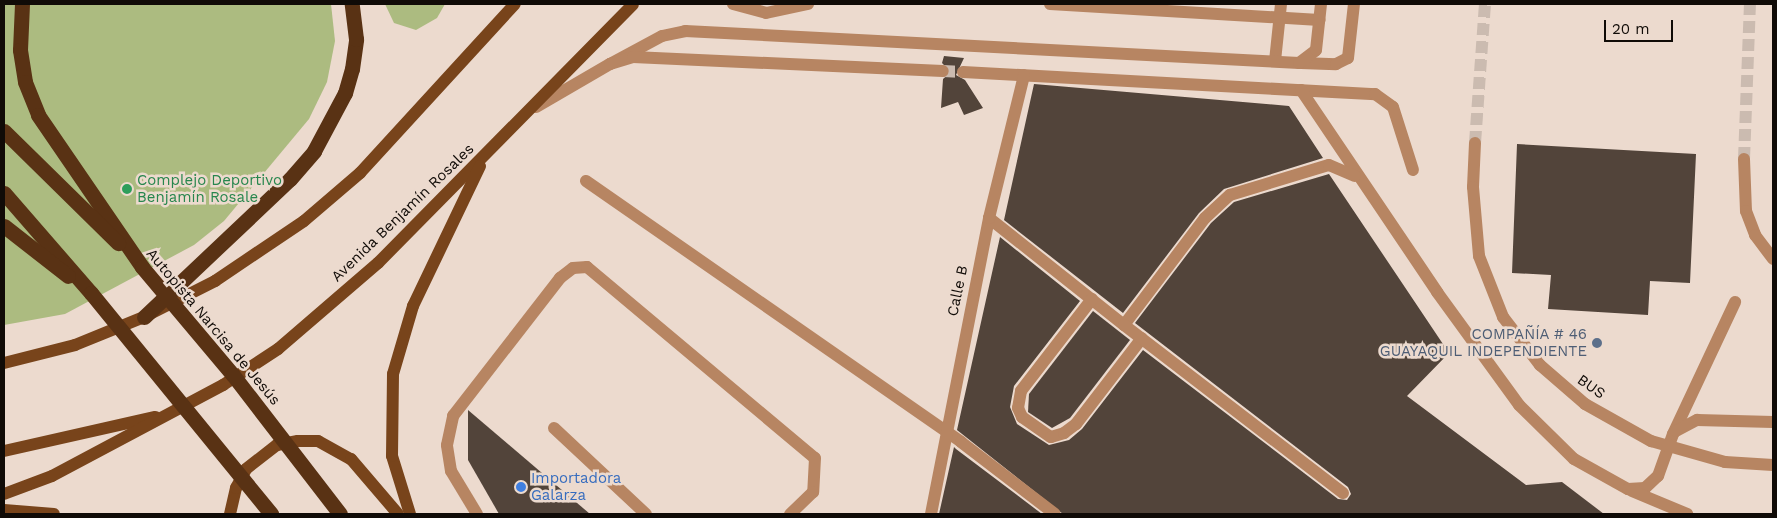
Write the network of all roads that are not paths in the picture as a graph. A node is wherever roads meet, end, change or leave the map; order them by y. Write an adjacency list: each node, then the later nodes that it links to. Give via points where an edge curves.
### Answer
1 (22, 4): 32 (highway, via 20,50 25,82 38,115)
2 (352, 4): 36 (highway, via 356,39 352,69 345,94 314,151 290,179)
3 (515, 4): 36 (main road, via 360,173 304,221 215,281)
4 (633, 4): 20 (main road, Avenida Benjamín Rosales)
5 (734, 4): 6 (lane, via 766,13)
6 (808, 4)
7 (1050, 4): 11 (lane)
8 (1281, 4): 11 (lane)
9 (1321, 4): 12 (lane)
10 (1354, 4): 14 (lane, via 1348,58 1336,64)
11 (1279, 19): 12 (lane); 13 (lane)
12 (1320, 20): 14 (lane, via 1316,50)
13 (1275, 61): 14 (lane); 15 (lane, via 685,31 662,36)
14 (1299, 63)
15 (610, 64): 16 (lane, via 655,56); 20 (lane)
16 (943, 71)
17 (963, 72): 18 (lane)
18 (1024, 75): 19 (lane); 29 (lane, Calle B)
19 (1301, 90): 25 (lane, via 1375,94 1388,100); 27 (lane)
20 (522, 117): 23 (main road, Avenida Benjamín Rosales)
21 (4, 131): 32 (highway, Autopista Narcisa de Jesús)
22 (1475, 143): 46 (lane, BUS, bridge, via 1473,188 1479,256 1503,318 1540,365 1585,404 1652,441 1726,462)
23 (484, 157): 40 (main road, Avenida Benjamín Rosales, via 326,310 278,349); 57 (main road, via 413,306 393,374 392,456)
24 (1744, 159): 31 (lane, via 1746,211)
25 (1413, 170)
26 (586, 181): 43 (lane)
27 (1361, 181): 37 (lane, via 1329,165 1230,195 1205,218); 47 (lane, via 1519,405 1574,459)
28 (4, 193): 33 (highway)
29 (989, 218): 34 (lane); 43 (lane, Calle B)
30 (4, 226): 33 (highway)
31 (1773, 259)
32 (142, 267): 55 (highway, Autopista Narcisa de Jesús, bridge, via 234,375)
33 (91, 293): 54 (highway, bridge)
34 (1092, 299): 37 (lane); 38 (lane, via 1021,391 1018,408 1022,418 1051,437 1064,434 1076,424)
35 (1735, 302): 44 (lane)
36 (144, 317): 39 (main road, via 75,345)
37 (1124, 325): 38 (lane)
38 (1142, 338): 48 (lane)
39 (4, 364)
40 (170, 414): 45 (main road); 49 (main road, Avenida Benjamín Rosales, via 52,476)
41 (1773, 422): 44 (lane, via 1697,420)
42 (554, 428): 59 (lane)
43 (945, 432): 51 (lane, Calle B); 61 (lane)
44 (1672, 434): 47 (lane, via 1653,483)
45 (4, 451)
46 (1773, 464)
47 (1628, 489): 62 (lane)
48 (1343, 493)
49 (4, 494)
50 (4, 510): 52 (main road)
51 (935, 512)
52 (54, 514)
53 (230, 514): 56 (main road, via 236,488 246,469 277,445 305,441 318,442 351,459)
54 (271, 514)
55 (340, 514)
56 (398, 514)
57 (410, 514)
58 (477, 514): 60 (lane, via 451,471 447,445 453,416 560,278 573,268 587,267 815,458 813,492)
59 (646, 514)
60 (790, 514)
61 (1055, 514)
62 (1687, 514)

